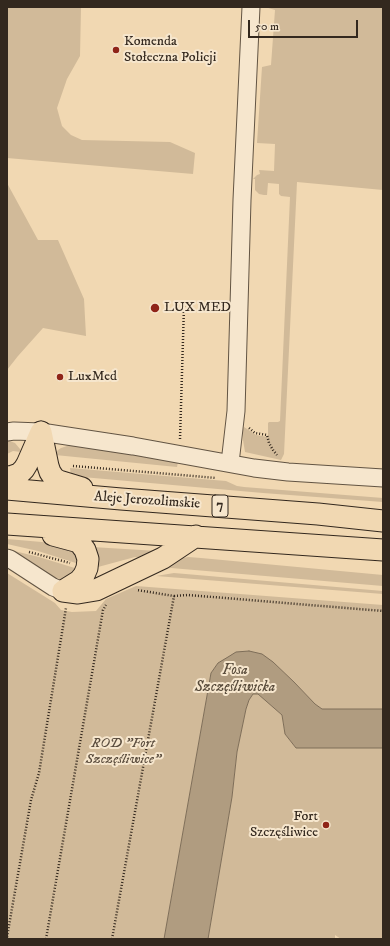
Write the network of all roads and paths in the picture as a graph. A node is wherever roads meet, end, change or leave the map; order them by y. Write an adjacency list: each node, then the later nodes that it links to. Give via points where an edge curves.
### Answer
1 (251, 7): 8 (street, via 236,411)
2 (175, 306): 6 (path, via 184,306)
3 (247, 426): 7 (path, via 256,433 267,435)
4 (7, 432): 5 (street)
5 (40, 432): 6 (street); 9 (main road, via 24,469 19,474); 12 (main road, via 48,466 54,478)
6 (179, 454): 8 (street)
7 (278, 456)
8 (230, 463): 10 (street, via 288,472)
9 (7, 477)
10 (383, 478)
11 (7, 489): 12 (main road, Aleje Jerozolimskie / 7)
12 (121, 499): 13 (main road, Aleje Jerozolimskie / 7)
13 (318, 514): 14 (main road); 15 (main road, Aleje Jerozolimskie / 7)
14 (383, 514)
15 (383, 521)
16 (12, 524): 17 (main road, 7); 23 (main road, via 79,542 85,550 88,559 84,575)
17 (196, 536): 18 (main road, 7); 23 (main road, via 163,558 96,590)
18 (279, 543): 19 (main road, 7); 21 (main road, via 311,557)
19 (383, 550)
20 (7, 558): 23 (street)
21 (383, 565)
22 (135, 590): 24 (path)
23 (65, 596): 27 (path, via 39,773 31,800)
24 (174, 596): 26 (path); 29 (path)
25 (108, 603): 28 (path, via 103,610)
26 (383, 611)
27 (7, 937)
28 (46, 939)
29 (112, 939)

